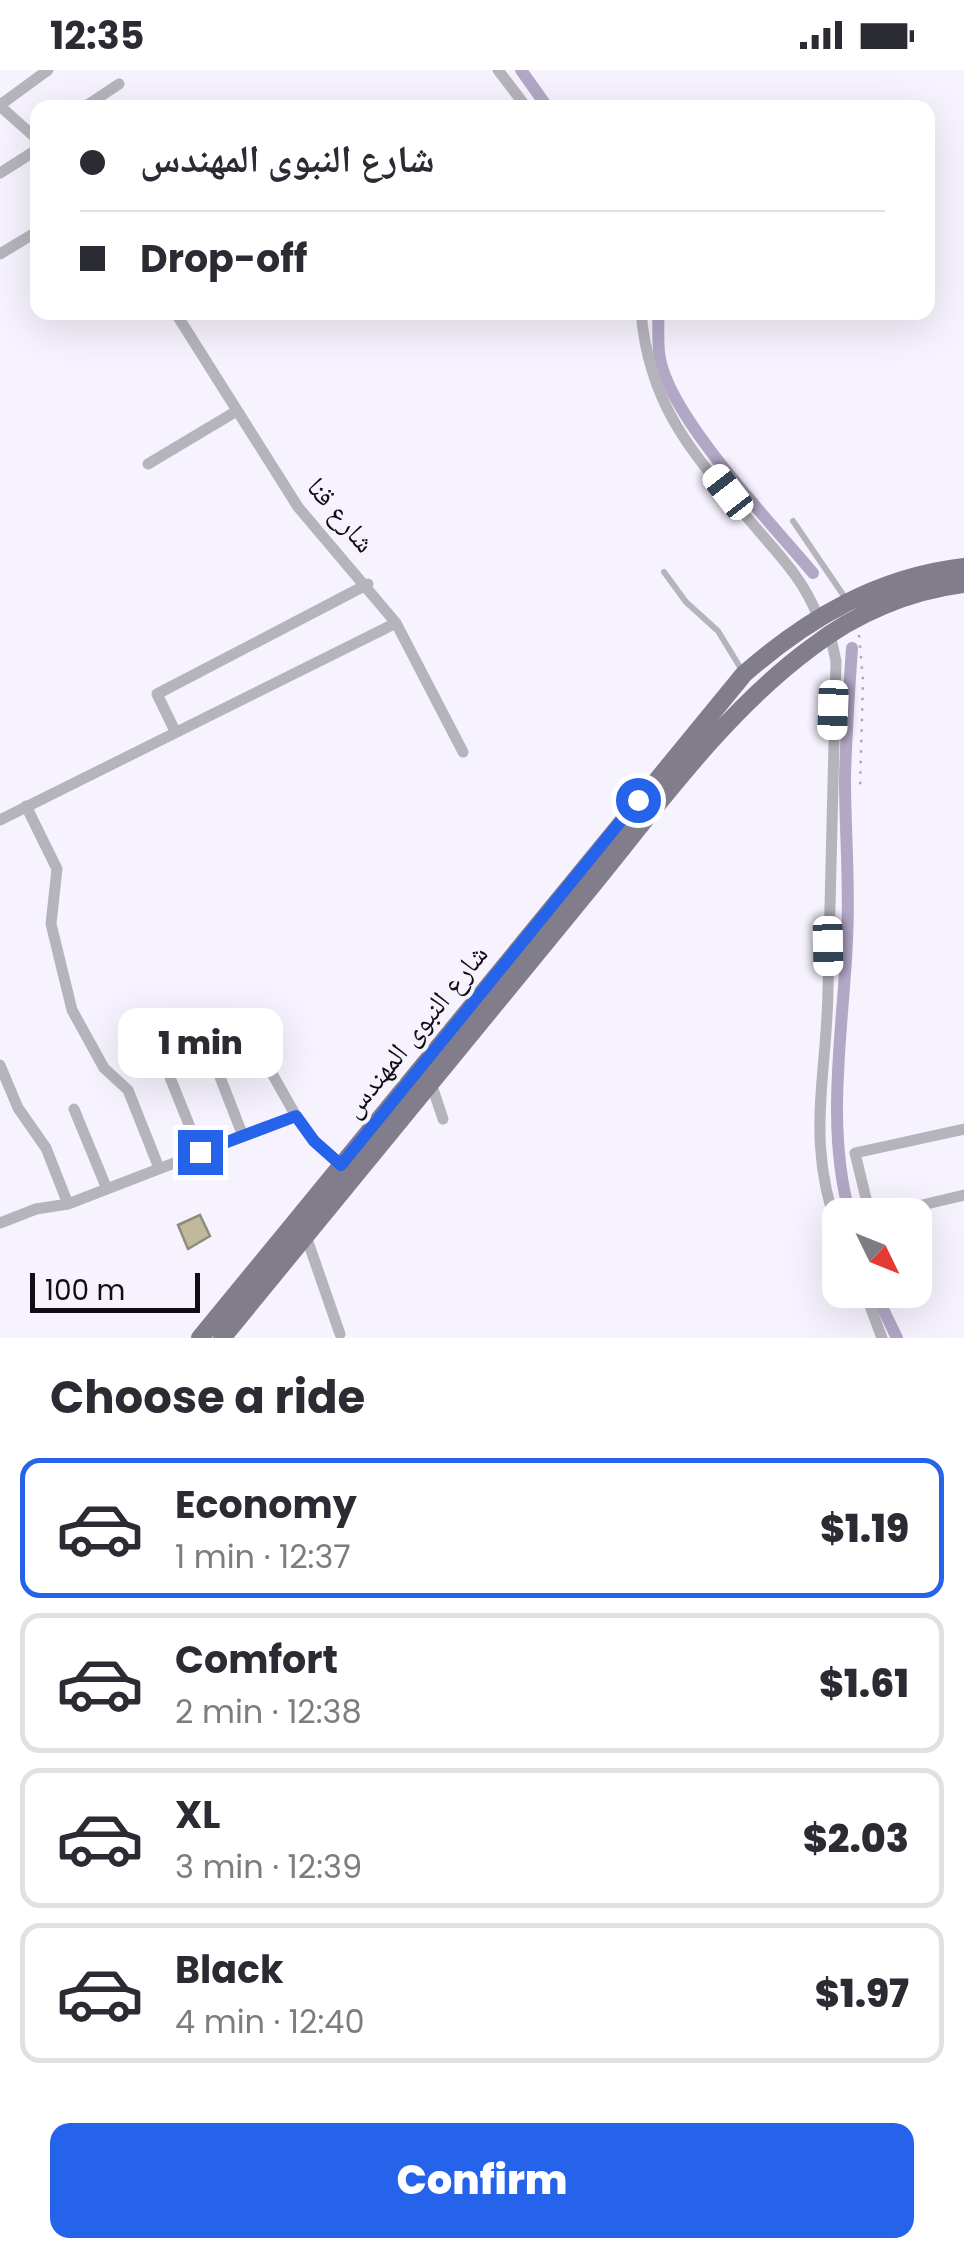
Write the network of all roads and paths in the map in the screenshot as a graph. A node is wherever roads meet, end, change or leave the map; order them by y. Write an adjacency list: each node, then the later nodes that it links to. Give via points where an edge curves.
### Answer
1 (48, 70): 6 (street)
2 (498, 70): 5 (street)
3 (118, 84): 4 (street)
4 (95, 100)
5 (521, 100)
6 (0, 105): 7 (street)
7 (30, 133)
8 (30, 154): 9 (street)
9 (0, 173)
10 (30, 236): 11 (street)
11 (0, 254)
12 (180, 320): 14 (street, شارع قنا)
13 (643, 320): 22 (street, via 648,366 664,408 798,574)
14 (236, 412): 15 (street); 19 (street, شارع قنا, via 303,513)
15 (148, 464)
16 (793, 521): 21 (lane)
17 (964, 567): 21 (main road, شارع النبوى المهندس, via 894,581)
18 (664, 572): 26 (lane, via 718,630)
19 (368, 584): 24 (street, شارع قنا); 27 (street, via 157,694)
20 (964, 584): 23 (main road, شارع النبوى المهندس)
21 (847, 601): 22 (main road, شارع النبوى المهندس)
22 (818, 617): 26 (main road, شارع النبوى المهندس)
23 (856, 618): 25 (main road, شارع النبوى المهندس); 29 (path, via 863,680)
24 (396, 623): 27 (street); 28 (street, شارع قنا)
25 (830, 634): 32 (main road, شارع النبوى المهندس, via 768,683); 50 (street, via 836,661 828,990 818,1105)
26 (744, 674): 30 (main road, شارع النبوى المهندس)
27 (176, 731): 31 (street)
28 (463, 752)
29 (860, 788)
30 (638, 800): 32 (main road); 34 (main road, شارع النبوى المهندس)
31 (26, 806): 33 (street); 47 (street, via 57,869 51,924 72,1010 104,1068 128,1090)
32 (653, 812): 34 (main road, شارع النبوى المهندس)
33 (0, 820)
34 (625, 831): 39 (main road, شارع النبوى المهندس); 46 (main road, شارع النبوى المهندس)
35 (248, 1031): 41 (street)
36 (211, 1054): 44 (street)
37 (162, 1060): 45 (street)
38 (0, 1065): 53 (street)
39 (431, 1083): 42 (street); 55 (main road, شارع النبوى المهندس)
40 (74, 1108): 48 (street)
41 (296, 1116): 44 (street); 46 (street)
42 (443, 1119)
43 (964, 1129): 51 (street, via 855,1153)
44 (243, 1136): 45 (street)
45 (200, 1152): 47 (street)
46 (341, 1165): 58 (main road, شارع النبوى المهندس)
47 (160, 1168): 48 (street)
48 (107, 1189): 53 (street)
49 (964, 1196): 52 (street)
50 (829, 1198)
51 (866, 1198)
52 (932, 1203)
53 (68, 1204): 54 (street)
54 (0, 1223)
55 (306, 1236): 57 (street); 59 (main road, شارع النبوى المهندس)
56 (871, 1308): 60 (street)
57 (340, 1334)
58 (200, 1338)
59 (222, 1338)
60 (882, 1338)

